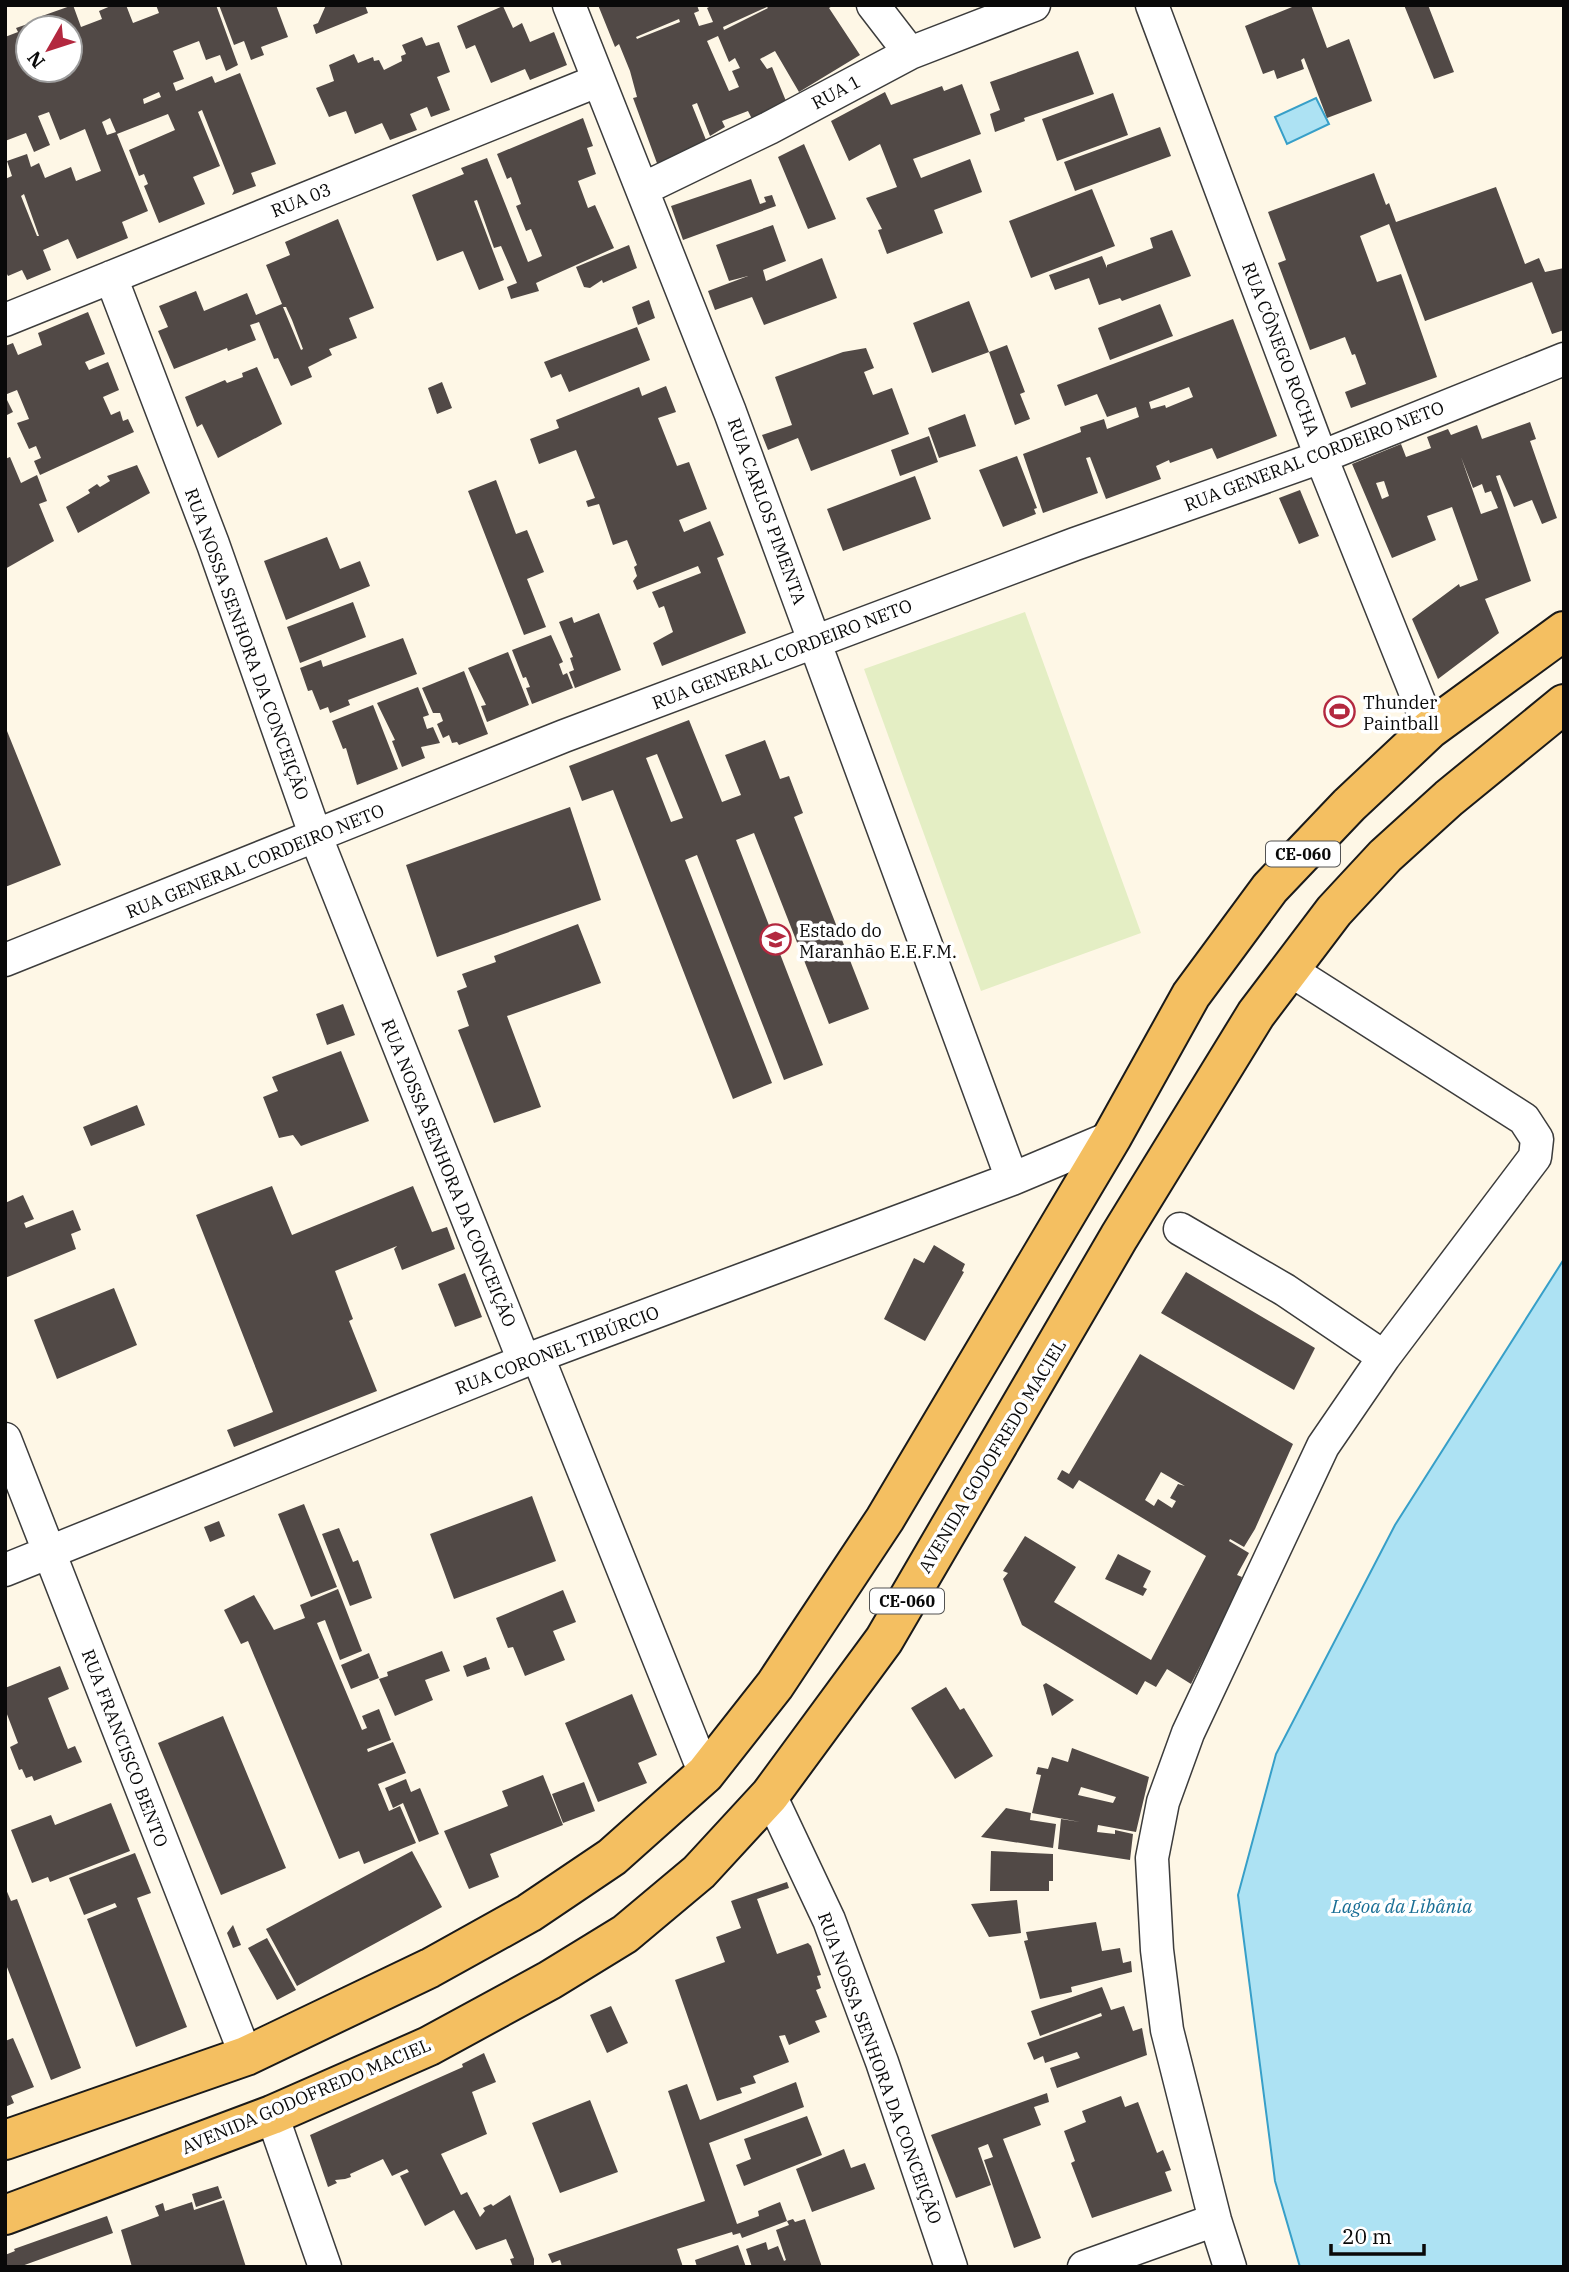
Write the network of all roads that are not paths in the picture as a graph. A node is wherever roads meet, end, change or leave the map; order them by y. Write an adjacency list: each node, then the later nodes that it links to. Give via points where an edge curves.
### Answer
1 (569, 5): 6 (street, RUA CARLOS PIMENTA)
2 (873, 5): 5 (street)
3 (1034, 5): 5 (street, RUA 1)
4 (1152, 5): 11 (street, RUA CÔNEGO ROCHA)
5 (910, 52): 7 (street, RUA 1)
6 (597, 80): 7 (street, RUA CARLOS PIMENTA); 8 (street, RUA 03)
7 (643, 189): 13 (street, RUA CARLOS PIMENTA)
8 (111, 277): 9 (street, RUA 03); 16 (street, RUA NOSSA SENHORA DA CONCEIÇÃO, via 213,544)
9 (5, 320)
10 (1564, 359): 11 (street, RUA GENERAL CORDEIRO NETO)
11 (1321, 457): 13 (street, RUA GENERAL CORDEIRO NETO); 15 (street, RUA CÔNEGO ROCHA)
12 (1564, 631): 15 (main road, CE-060)
13 (816, 642): 16 (street, RUA GENERAL CORDEIRO NETO, via 564,736); 20 (street, RUA CARLOS PIMENTA)
14 (1564, 704): 18 (main road, AVENIDA GODOFREDO MACIEL / CE-060, via 1385,856 1334,911)
15 (1430, 729): 19 (main road, CE-060, via 1270,888 1191,995)
16 (316, 837): 17 (street, RUA GENERAL CORDEIRO NETO); 23 (street, RUA NOSSA SENHORA DA CONCEIÇÃO)
17 (5, 960)
18 (1290, 970): 22 (street, via 1524,1119 1537,1139 1535,1157); 28 (main road, AVENIDA GODOFREDO MACIEL / CE-060, via 1256,1014 1126,1226 884,1640)
19 (1112, 1137): 20 (street, RUA CORONEL TIBÚRCIO); 27 (main road, CE-060, via 885,1519 775,1685)
20 (1012, 1179): 23 (street, RUA CORONEL TIBÚRCIO)
21 (1180, 1229): 22 (street, via 1285,1290)
22 (1384, 1357): 33 (street, via 1323,1446 1188,1732 1163,1802 1154,1847 1157,1950 1167,2030)
23 (531, 1359): 25 (street, RUA CORONEL TIBÚRCIO); 27 (street, RUA NOSSA SENHORA DA CONCEIÇÃO)
24 (5, 1439): 25 (street, RUA FRANCISCO BENTO)
25 (49, 1553): 26 (street, RUA CORONEL TIBÚRCIO); 29 (street, RUA FRANCISCO BENTO)
26 (5, 1570)
27 (705, 1774): 29 (main road, CE-060, via 612,1857 529,1913 406,1980)
28 (769, 1795): 30 (main road, AVENIDA GODOFREDO MACIEL / CE-060, via 699,1871 625,1934 429,2046); 35 (street, RUA NOSSA SENHORA DA CONCEIÇÃO, via 829,1920)
29 (246, 2056): 31 (main road, CE-060)
30 (272, 2115): 32 (main road, AVENIDA GODOFREDO MACIEL / CE-060); 34 (street)
31 (5, 2140)
32 (5, 2215)
33 (1215, 2220): 36 (street); 37 (street)
34 (325, 2267)
35 (951, 2267)
36 (1084, 2267)
37 (1230, 2267)

